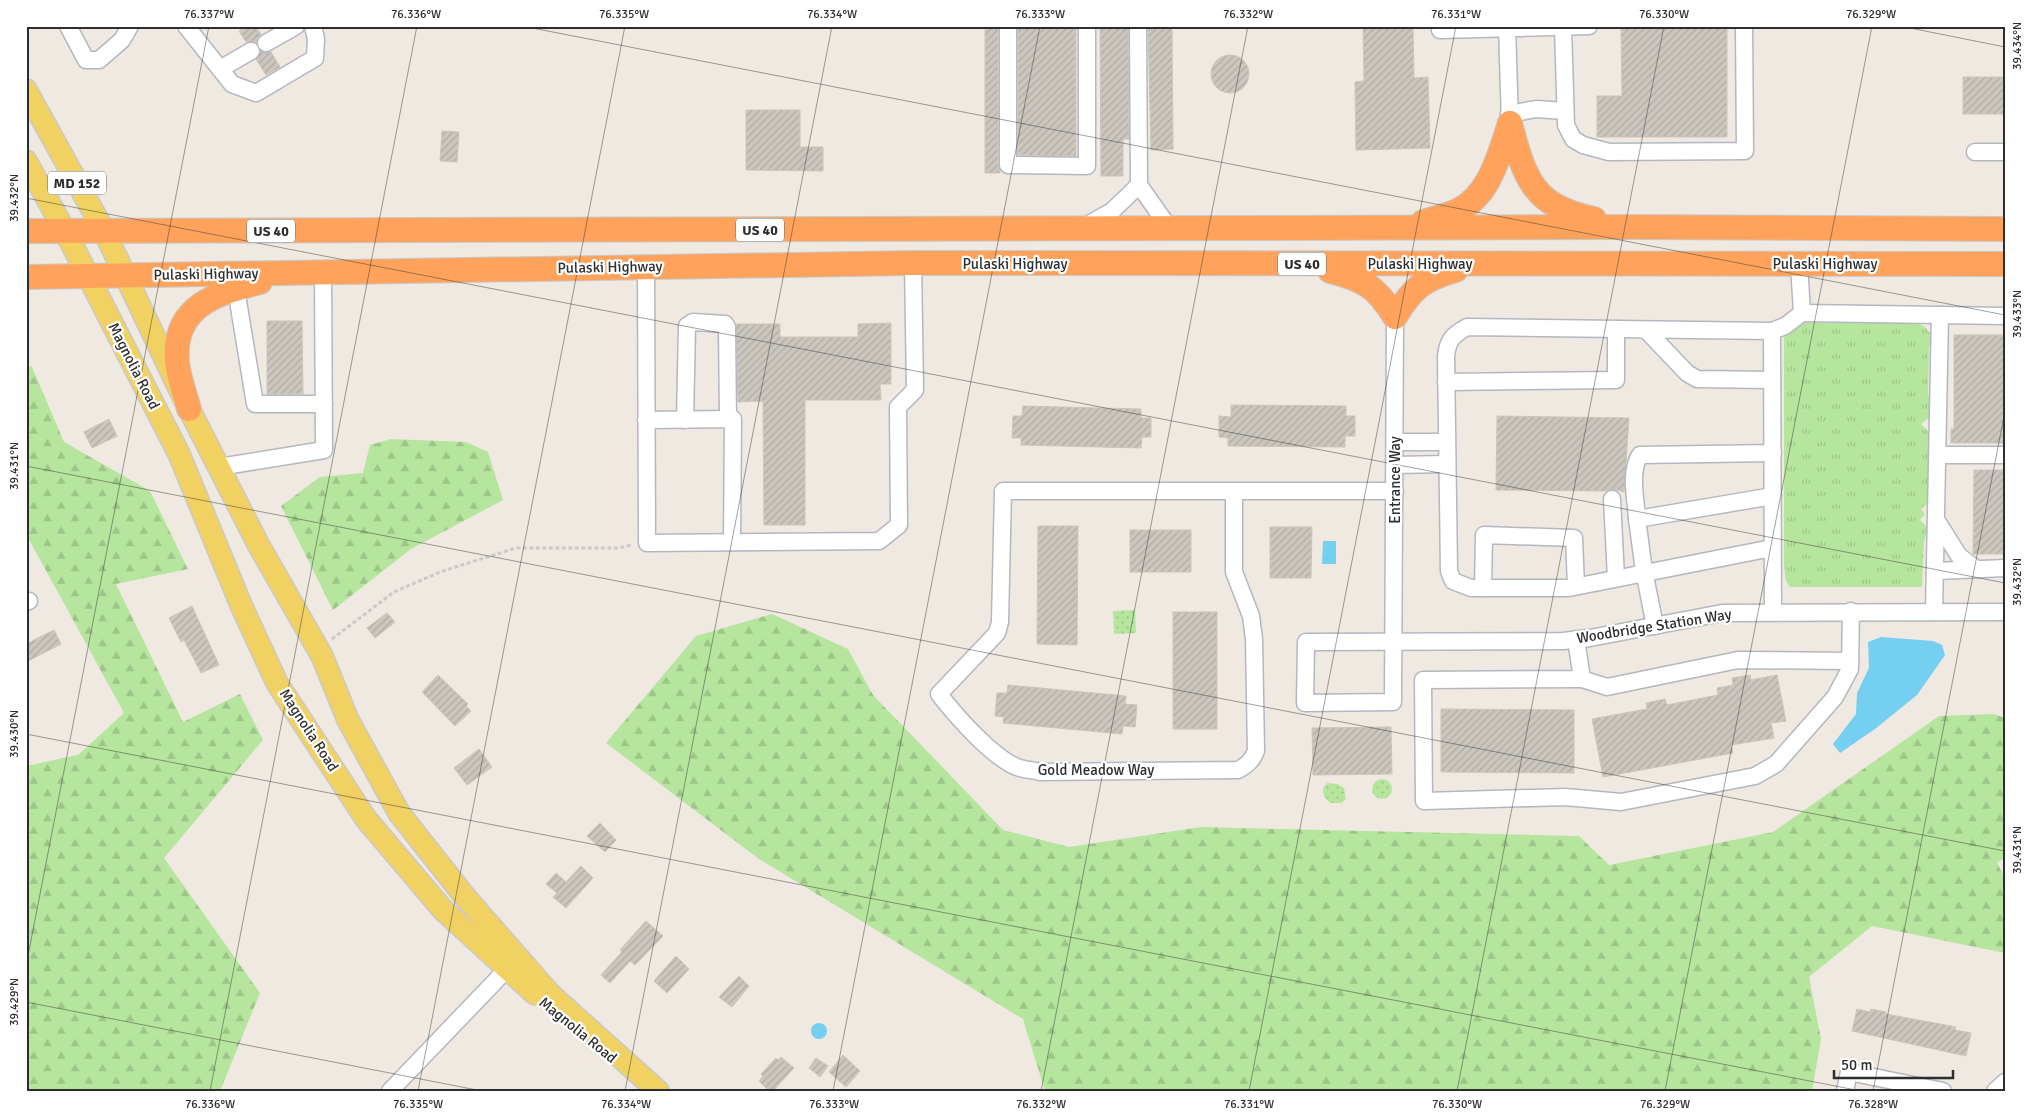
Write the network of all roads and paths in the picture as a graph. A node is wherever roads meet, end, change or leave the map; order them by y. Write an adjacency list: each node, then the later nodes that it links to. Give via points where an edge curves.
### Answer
1 (68, 26): 2 (street, via 86,60 99,60 122,40)
2 (130, 26)
3 (186, 26): 16 (street)
4 (296, 26): 14 (street)
5 (313, 26): 16 (street, via 315,58 256,93 232,84)
6 (1008, 26): 7 (street, via 1008,165 1077,166 1086,166)
7 (1087, 26)
8 (1138, 26): 23 (street)
9 (1589, 26): 12 (street)
10 (1744, 26): 18 (street, via 1744,151 1609,152 1572,139)
11 (1508, 27): 12 (street); 13 (street); 19 (street)
12 (1563, 27): 18 (street)
13 (1440, 30)
14 (266, 43)
15 (251, 51): 16 (street)
16 (220, 69)
17 (26, 90): 33 (main road, MD 152)
18 (1565, 111): 19 (street, via 1536,110)
19 (1510, 119): 25 (highway, via 1520,161 1535,189 1547,202 1579,216); 26 (highway, via 1492,176 1470,201 1456,211)
20 (1976, 152): 21 (street)
21 (2005, 152)
22 (26, 161): 32 (main road, MD 152)
23 (1139, 185): 27 (street, via 1112,211); 28 (street)
24 (2005, 213): 29 (highway, via 1916,215 1910,216)
25 (1635, 227): 26 (highway, US 40); 29 (highway, US 40)
26 (1402, 228): 28 (highway, US 40)
27 (1080, 229): 28 (highway, US 40); 33 (highway, US 40)
28 (1170, 229)
29 (1901, 229): 30 (highway, US 40)
30 (2005, 229)
31 (26, 231): 32 (highway, US 40)
32 (65, 231): 33 (highway, US 40); 45 (main road, MD 152)
33 (104, 231): 43 (main road, MD 152)
34 (913, 263): 35 (highway, Pulaski Highway / US 40); 40 (highway, Pulaski Highway / US 40); 76 (street, via 915,390 898,407 899,525 879,541)
35 (1306, 264): 36 (highway, Pulaski Highway / US 40); 50 (highway, via 1367,283 1378,292)
36 (1480, 264): 37 (highway, Pulaski Highway / US 40); 50 (highway, via 1440,274 1416,287)
37 (1799, 264): 38 (highway, Pulaski Highway / US 40); 47 (street)
38 (1975, 264): 39 (highway, Pulaski Highway / US 40); 42 (highway)
39 (2005, 264)
40 (646, 267): 41 (highway, Pulaski Highway / US 40); 59 (street)
41 (323, 272): 43 (highway, Pulaski Highway / US 40); 46 (highway, via 274,278); 56 (street)
42 (2005, 272)
43 (126, 276): 45 (highway, Pulaski Highway / US 40); 57 (main road, Magnolia Road / MD 152)
44 (26, 277): 45 (highway, Pulaski Highway / US 40)
45 (88, 277): 96 (main road, Magnolia Road / MD 152, via 179,454 241,604 278,683 366,819 443,910)
46 (236, 289): 56 (street, via 255,404); 57 (highway, via 208,299 192,311 176,342 177,362)
47 (1802, 313): 48 (street); 53 (street, via 1786,326)
48 (1940, 315): 49 (street); 64 (street)
49 (2005, 316)
50 (1395, 317): 61 (street, Entrance Way)
51 (1616, 329): 52 (street); 55 (street, via 1467,327 1453,334 1447,343); 55 (street, via 1616,380)
52 (1646, 330): 53 (street); 54 (street, via 1687,373 1697,379)
53 (1772, 331): 54 (street)
54 (1772, 380): 63 (street)
55 (1446, 382): 62 (street)
56 (324, 404): 68 (street, via 324,450)
57 (189, 409): 68 (main road, Magnolia Road / MD 152)
58 (728, 419): 60 (street); 60 (street, via 727,327 725,324 693,322 687,326); 76 (street, via 733,419)
59 (646, 420): 60 (street); 75 (street)
60 (685, 420)
61 (1395, 442): 62 (street); 66 (street, Entrance Way)
62 (1446, 442): 67 (street)
63 (1773, 453): 71 (street); 73 (street, via 1640,456 1636,461 1634,485)
64 (1938, 455): 65 (street); 74 (street)
65 (2005, 455)
66 (1395, 464): 67 (street); 70 (street, Entrance Way)
67 (1446, 464): 84 (street, via 1448,572 1460,586)
68 (219, 467): 93 (main road, Magnolia Road / MD 152)
69 (1234, 490): 69 (street, Gold Meadow Way, via 1003,491 1000,622 997,633 939,694 1000,757 1017,767 1040,772 1238,770 1245,766 1256,751 1254,639 1251,616 1234,572); 70 (street, Gold Meadow Way)
70 (1395, 490): 92 (street, Entrance Way)
71 (1773, 496): 73 (street); 77 (street)
72 (1612, 499): 82 (street)
73 (1637, 519): 80 (street)
74 (1937, 521): 78 (street, via 1959,556); 81 (street)
75 (647, 542): 76 (street); 93 (path, via 618,548 516,548 440,572 394,592)
76 (732, 542)
77 (1772, 548): 80 (street); 85 (street)
78 (1976, 568): 79 (street); 81 (street)
79 (2005, 568)
80 (1644, 571): 82 (street); 89 (street)
81 (1936, 571): 87 (street)
82 (1616, 578): 83 (street)
83 (1576, 586): 84 (street); 84 (street, via 1574,538 1484,536)
84 (1483, 588)
85 (1773, 612): 86 (street, Woodbridge Station Way); 89 (street, Woodbridge Station Way, via 1722,613)
86 (1851, 612): 87 (street, Woodbridge Station Way); 94 (street)
87 (1934, 612): 88 (street, Woodbridge Station Way)
88 (2004, 612)
89 (1655, 626): 90 (street, Woodbridge Station Way)
90 (1576, 640): 92 (street, Woodbridge Station Way); 95 (street)
91 (1306, 642): 92 (street, Woodbridge Station Way); 92 (street, Entrance Way, via 1305,703 1393,702)
92 (1394, 642)
93 (318, 650): 99 (main road, Magnolia Road / MD 152, via 348,720 399,813 466,898 550,994)
94 (1850, 661): 95 (street, via 1738,660 1608,687); 95 (street, via 1850,668 1835,697 1776,764 1755,776 1621,802 1565,797 1424,801 1424,680)
95 (1582, 679)
96 (507, 969): 98 (street); 99 (main road, Magnolia Road / MD 152, via 578,1034)
97 (2005, 1082): 102 (street)
98 (390, 1091)
99 (657, 1091)
100 (1845, 1091): 101 (street, via 1849,1072)
101 (1943, 1091)
102 (1995, 1091)

